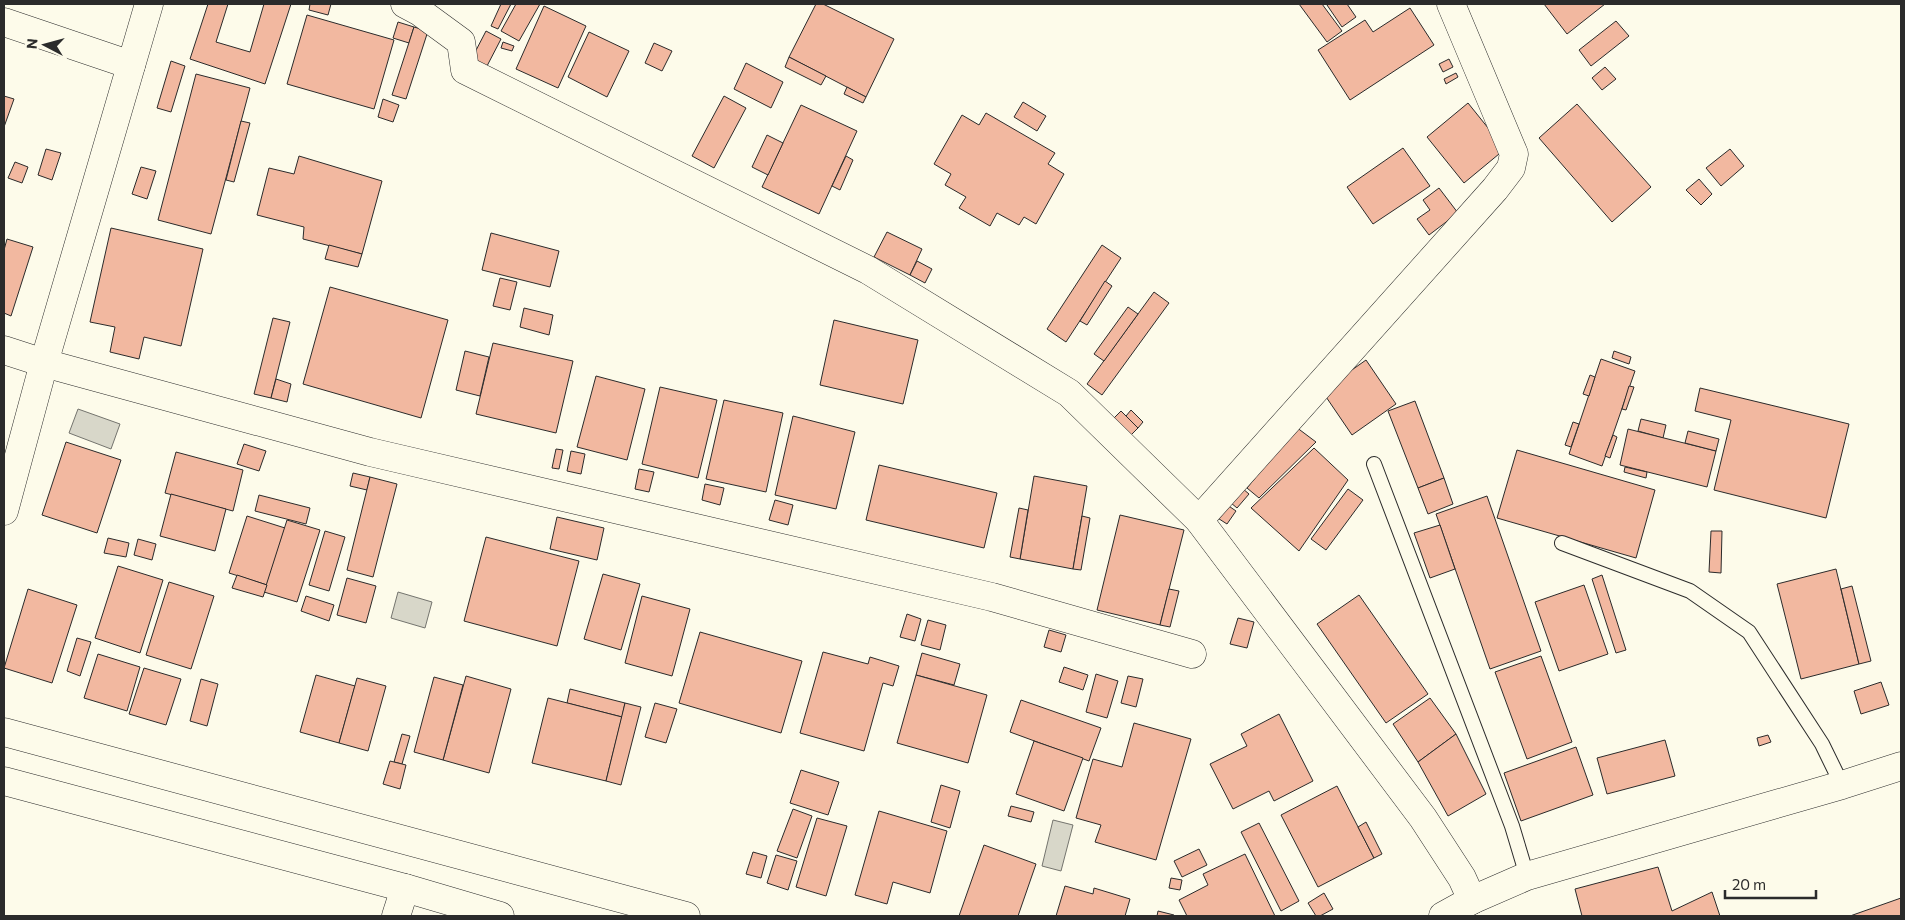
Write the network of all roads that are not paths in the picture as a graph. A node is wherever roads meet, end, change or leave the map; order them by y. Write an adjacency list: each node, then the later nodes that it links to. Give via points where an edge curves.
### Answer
1 (149, 4): 5 (street)
2 (405, 4): 10 (street, via 461,42 464,70 868,270 1069,393)
3 (1451, 4): 10 (street, via 1514,154 1512,168)
4 (4, 22): 5 (street)
5 (131, 65): 7 (street)
6 (4, 350): 7 (street)
7 (44, 363): 9 (street); 12 (street, via 370,452 992,597)
8 (1374, 464): 17 (lane, via 1512,826)
9 (4, 512)
10 (1199, 520): 19 (street, via 1423,818 1462,878)
11 (1562, 543): 16 (lane, via 1690,591 1749,632 1822,744)
12 (1192, 654)
13 (4, 732): 22 (street)
14 (1901, 766): 16 (street)
15 (4, 781): 18 (street)
16 (1842, 785): 17 (street)
17 (1527, 876): 19 (street)
18 (405, 888): 20 (street); 21 (street)
19 (1472, 900): 23 (street)
20 (396, 916)
21 (500, 916)
22 (686, 916)
23 (1444, 916)

